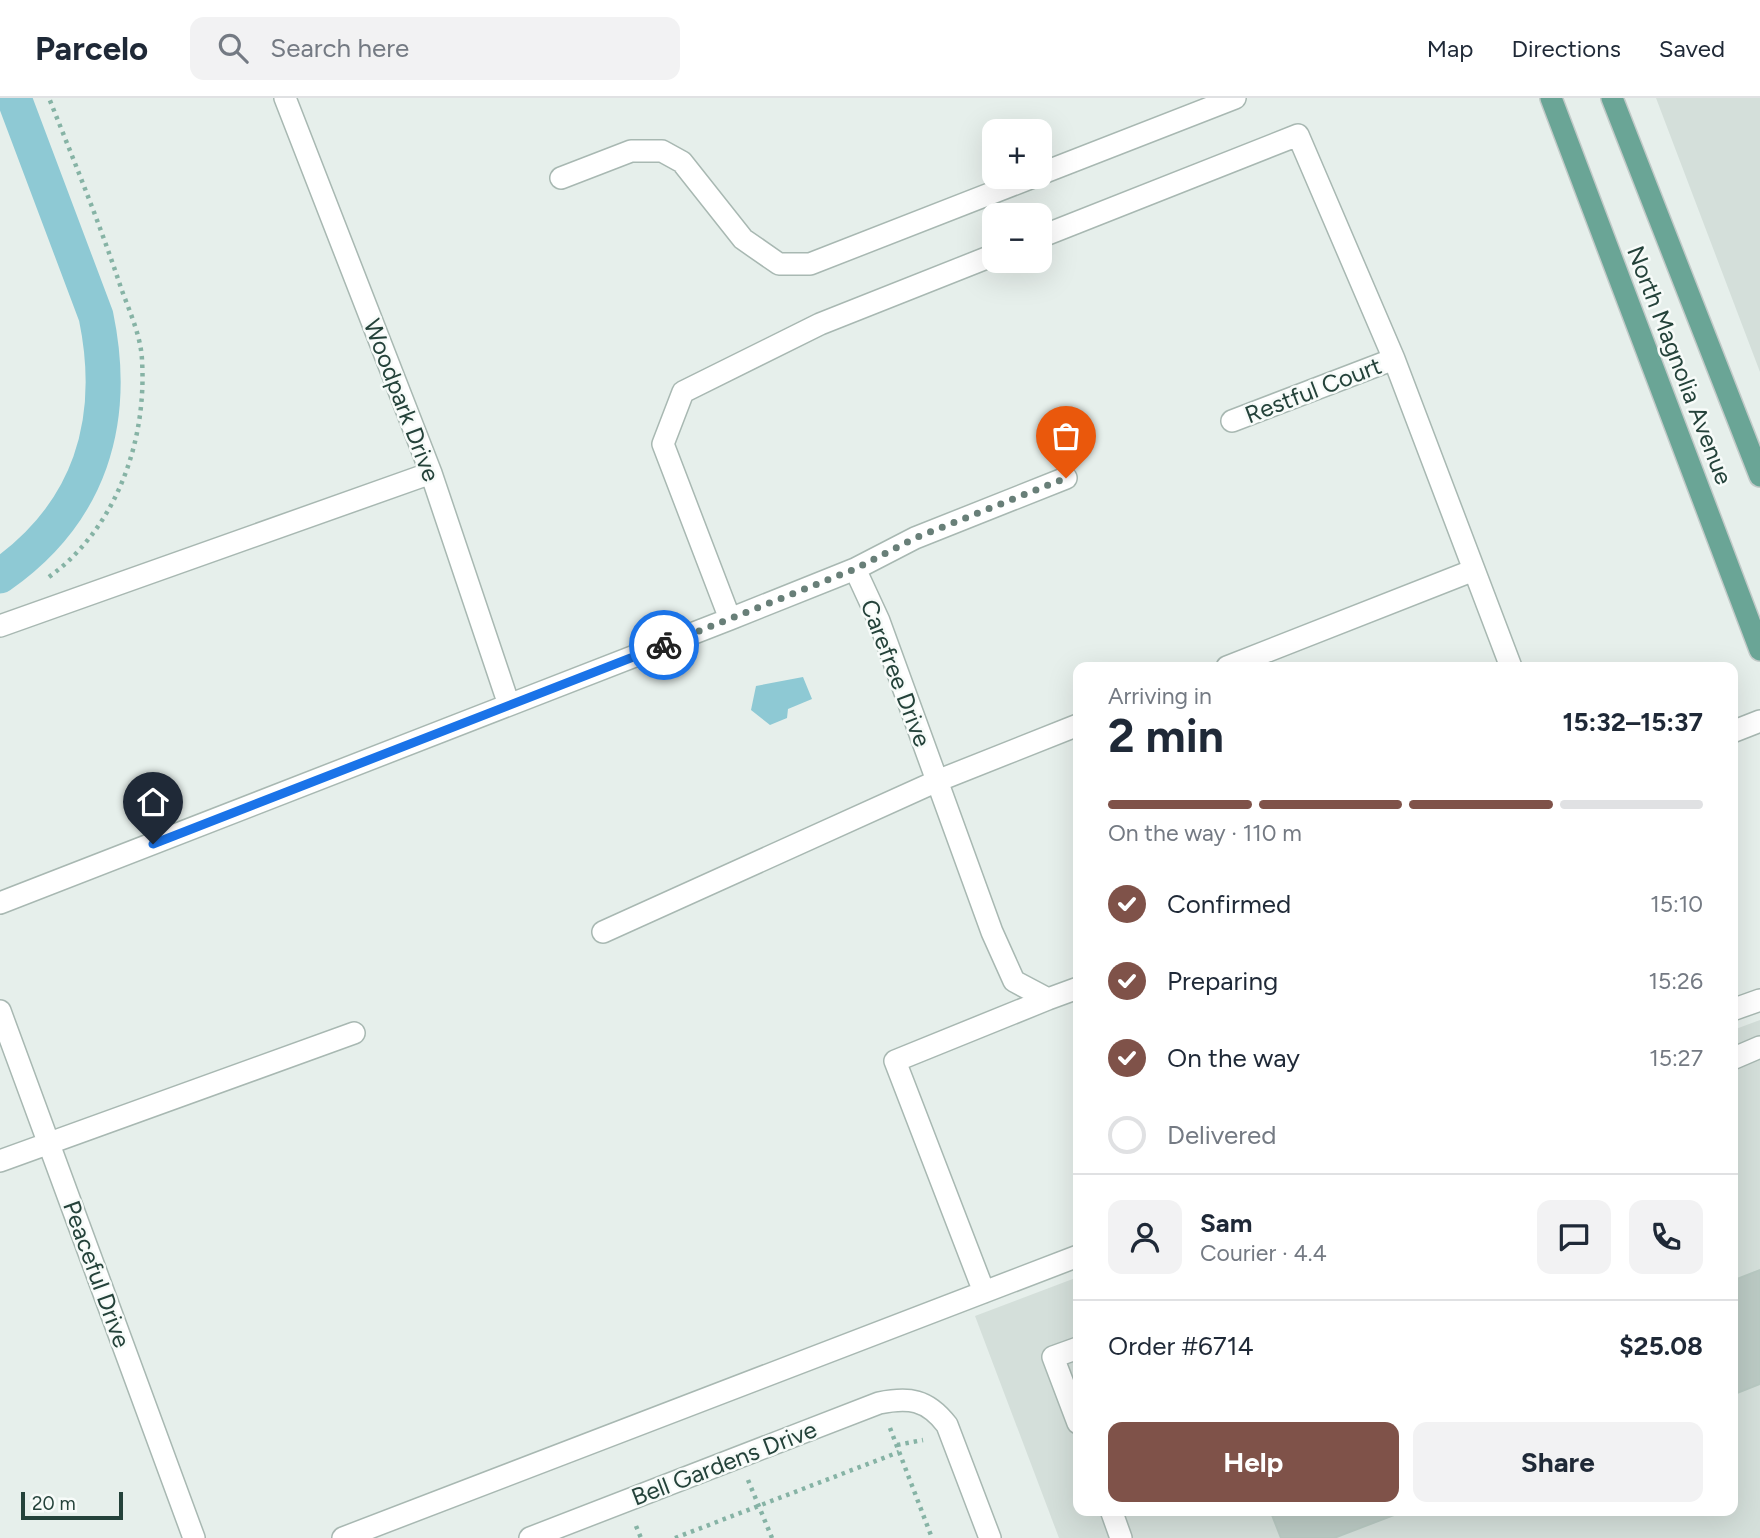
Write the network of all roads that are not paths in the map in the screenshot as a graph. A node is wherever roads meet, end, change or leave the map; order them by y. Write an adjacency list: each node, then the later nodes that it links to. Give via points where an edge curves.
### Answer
1 (285, 98): 12 (street, Woodpark Drive)
2 (1235, 98): 5 (street)
3 (1551, 98): 19 (main road, North Magnolia Avenue)
4 (1612, 98): 13 (main road, North Magnolia Avenue)
5 (1052, 169)
6 (561, 178): 7 (street, via 631,151 662,151 682,162 743,239 779,264 810,264)
7 (1002, 189)
8 (1052, 232): 10 (street, via 1298,135)
9 (982, 260): 17 (street, via 820,324 683,393 663,444)
10 (1394, 359): 11 (street, Restful Court); 16 (street)
11 (1232, 421)
12 (431, 473): 18 (street); 22 (street, Woodpark Drive)
13 (1760, 477)
14 (1066, 478): 15 (street, via 915,538)
15 (855, 569): 17 (street, Carefree Drive); 26 (street, Carefree Drive)
16 (1475, 570): 20 (street); 21 (street)
17 (730, 619): 22 (street, Carefree Drive)
18 (0, 626)
19 (1760, 650)
20 (1240, 662)
21 (1509, 662)
22 (509, 705): 27 (street, Carefree Drive)
23 (1760, 721): 25 (street)
24 (1073, 727): 26 (street)
25 (1738, 730)
26 (937, 781): 28 (street); 30 (street, Carefree Drive, via 1014,981)
27 (0, 903)
28 (603, 932)
29 (1073, 990): 30 (street)
30 (1048, 999): 40 (street, via 895,1061)
31 (1760, 1000): 32 (street)
32 (1738, 1008)
33 (0, 1011): 37 (street, Peaceful Drive)
34 (354, 1033): 37 (street)
35 (1760, 1047): 36 (street)
36 (1738, 1056)
37 (48, 1142): 38 (street); 44 (street, Peaceful Drive)
38 (0, 1161)
39 (1073, 1258): 40 (street)
40 (984, 1292): 45 (street)
41 (1073, 1350): 42 (street, via 1053,1357)
42 (1073, 1410)
43 (1113, 1516): 48 (street)
44 (194, 1538)
45 (343, 1538)
46 (530, 1538): 47 (street, Bell Gardens Drive, via 902,1398 939,1414 947,1425)
47 (990, 1538)
48 (1121, 1538)

